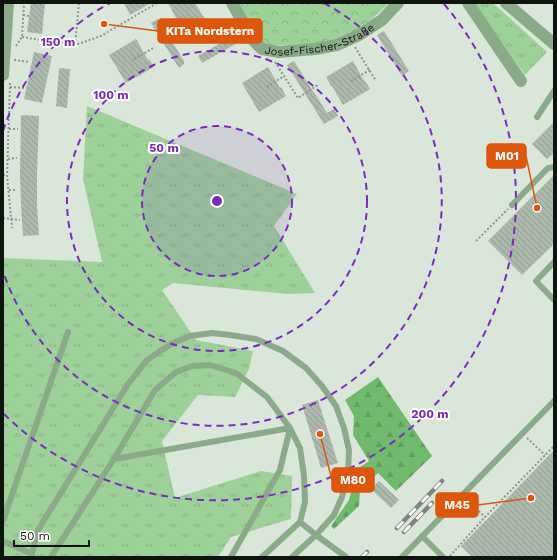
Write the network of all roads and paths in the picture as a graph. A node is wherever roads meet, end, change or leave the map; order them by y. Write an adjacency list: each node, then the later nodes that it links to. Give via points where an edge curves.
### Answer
1 (8, 3): 17 (street)
2 (24, 3): 9 (path)
3 (79, 3): 14 (path)
4 (157, 3): 14 (path, via 101,36)
5 (232, 3): 16 (street, Josef-Fischer-Straße, via 253,40 262,49)
6 (398, 3): 12 (street, Josef-Fischer-Straße, via 382,20)
7 (468, 3): 25 (street)
8 (506, 3): 13 (street)
9 (23, 15): 10 (path); 11 (path)
10 (29, 16)
11 (22, 37): 14 (path); 17 (path)
12 (350, 39): 16 (street, Josef-Fischer-Straße, via 337,45 315,49 279,52); 20 (path)
13 (554, 44)
14 (75, 45)
15 (155, 47): 18 (path)
16 (267, 50): 21 (path)
17 (8, 52): 19 (path); 22 (street)
18 (134, 59)
19 (29, 62)
20 (370, 70): 23 (path); 24 (path)
21 (284, 76): 26 (path, via 298,98); 28 (path)
22 (7, 78): 27 (path)
23 (351, 81)
24 (376, 81)
25 (521, 81)
26 (318, 85)
27 (10, 86): 29 (path); 32 (path)
28 (267, 87)
29 (24, 88)
30 (554, 91): 31 (lane)
31 (537, 117)
32 (9, 129): 33 (path); 35 (path)
33 (18, 129)
34 (17, 158): 35 (path)
35 (8, 159): 38 (path)
36 (554, 167): 41 (lane, via 548,168)
37 (3, 175): 38 (path)
38 (7, 175): 39 (path)
39 (9, 190): 40 (path); 43 (path)
40 (17, 190)
41 (512, 205): 46 (path)
42 (3, 218): 43 (path)
43 (11, 219): 44 (path); 45 (path)
44 (20, 220)
45 (12, 228)
46 (476, 241)
47 (554, 262): 48 (lane, via 536,281)
48 (554, 300)
49 (68, 332): 58 (lane)
50 (554, 401): 52 (lane)
51 (290, 428): 55 (lane); 55 (lane, via 266,397 236,373 210,366 192,366 176,372 155,390); 59 (lane, via 300,448 304,476 305,502); 65 (lane, via 280,470)
52 (523, 434): 54 (path); 56 (lane)
53 (554, 446): 54 (path)
54 (545, 455): 57 (path)
55 (114, 459): 64 (lane)
56 (462, 496): 57 (path); 61 (lane)
57 (485, 517): 71 (path)
58 (3, 521)
59 (300, 522): 60 (lane); 66 (lane)
60 (316, 535): 63 (lane, via 334,514 342,497 348,473 349,450 336,406 306,368 283,351 256,340 212,333 190,336 171,344 147,360 128,384 38,530); 67 (lane); 68 (lane)
61 (422, 536): 69 (lane); 70 (lane)
62 (3, 541): 63 (lane)
63 (32, 556)
64 (52, 557)
65 (231, 557)
66 (262, 557)
67 (292, 557)
68 (346, 557)
69 (402, 557)
70 (443, 557)
71 (449, 557)

